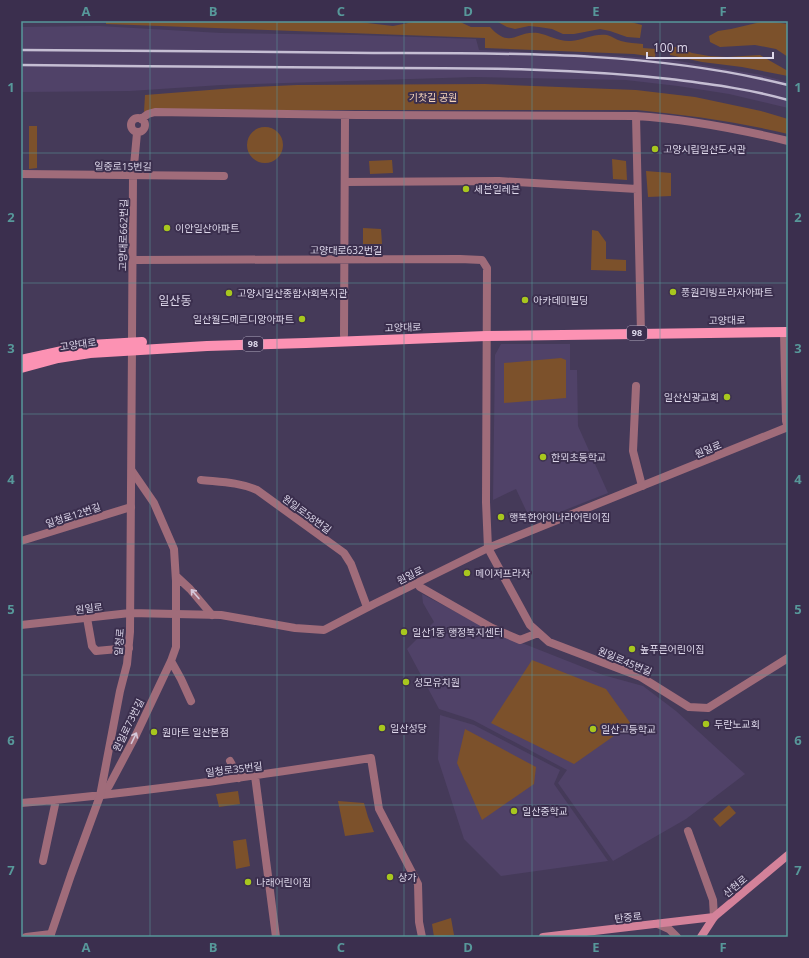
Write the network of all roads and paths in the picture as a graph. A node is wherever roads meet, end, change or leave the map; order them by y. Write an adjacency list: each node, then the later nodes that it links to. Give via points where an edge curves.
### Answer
1 (345, 115): 2 (street); 5 (street, 고양대로662번길, via 155,112 148,114 142,119 145,128 137,133); 7 (street)
2 (636, 116): 3 (street, via 749,132); 8 (street)
3 (788, 141)
4 (21, 174): 5 (street, 일중로15번길)
5 (133, 176): 6 (street, 일중로15번길); 9 (street, 고양대로662번길)
6 (224, 176)
7 (345, 182): 8 (street, via 500,181); 10 (street)
8 (637, 189): 12 (street)
9 (133, 260): 10 (street, 고양대로632번길); 15 (street, 고양대로662번길)
10 (344, 260): 13 (street, 고양대로632번길, via 482,260 487,268); 14 (street)
11 (787, 330): 12 (main road, 고양대로 / 98); 19 (street)
12 (641, 331): 13 (main road, 고양대로 / 98)
13 (486, 334): 14 (main road, 고양대로 / 98); 15 (main road, 고양대로 / 98, via 207,346); 25 (street)
14 (344, 335): 15 (main road, 고양대로 / 98)
15 (132, 343): 16 (main road, 고양대로 / 98, via 90,345); 17 (main road, 고양대로 / 98); 20 (street, 일청로)
16 (21, 360)
17 (21, 368)
18 (636, 386): 22 (street, via 633,452)
19 (788, 427): 22 (street, 원일로)
20 (132, 471): 23 (street, 일청로); 26 (street, 원일로73번길, via 154,503 174,549)
21 (201, 480): 28 (street, 원일로58번길, via 239,484 256,490 344,553 351,564)
22 (642, 486): 25 (street, 원일로)
23 (131, 507): 24 (street, 일청로12번길); 29 (street, 일청로)
24 (21, 541)
25 (488, 548): 27 (street, 원일로); 34 (street, 원일로45번길, via 530,625)
26 (176, 576): 30 (street, 원일로73번길); 31 (street, one-way to 26)
27 (417, 583): 28 (street, 원일로); 34 (street, via 492,628 520,640)
28 (367, 607): 31 (street, 원일로, via 329,628 319,630)
29 (130, 613): 30 (street, 원일로); 32 (street, 원일로); 35 (street, 일청로)
30 (176, 614): 31 (street, 원일로); 37 (street, 원일로73번길, via 176,647)
31 (212, 614)
32 (87, 618): 33 (street, 원일로); 35 (street, via 92,646 96,652)
33 (21, 625)
34 (538, 633): 36 (street, 원일로45번길, via 549,642 641,677 689,707 698,708 708,708)
35 (129, 648): 42 (street, 일청로)
36 (788, 658)
37 (171, 661): 38 (street); 42 (street, 원일로73번길, one-way to 37, via 109,786 135,737)
38 (191, 701)
39 (230, 761): 41 (street)
40 (255, 776): 41 (street, 일청로35번길); 52 (street); 53 (street, 일청로35번길, via 371,758 379,809 418,884)
41 (239, 778): 42 (street, 일청로35번길)
42 (100, 796): 43 (street, 일청로35번길); 50 (street, 일청로)
43 (56, 800): 44 (street, 일청로35번길); 47 (street)
44 (21, 803)
45 (688, 831): 48 (street, via 713,900)
46 (788, 855): 48 (main road, 산현로)
47 (43, 861)
48 (714, 917): 49 (main road, 탄중로); 56 (main road, 산현로)
49 (658, 924): 54 (main road, 탄중로); 55 (street, via 669,929)
50 (51, 935): 51 (street)
51 (26, 937)
52 (276, 937)
53 (422, 937)
54 (544, 937)
55 (677, 937)
56 (701, 937)

